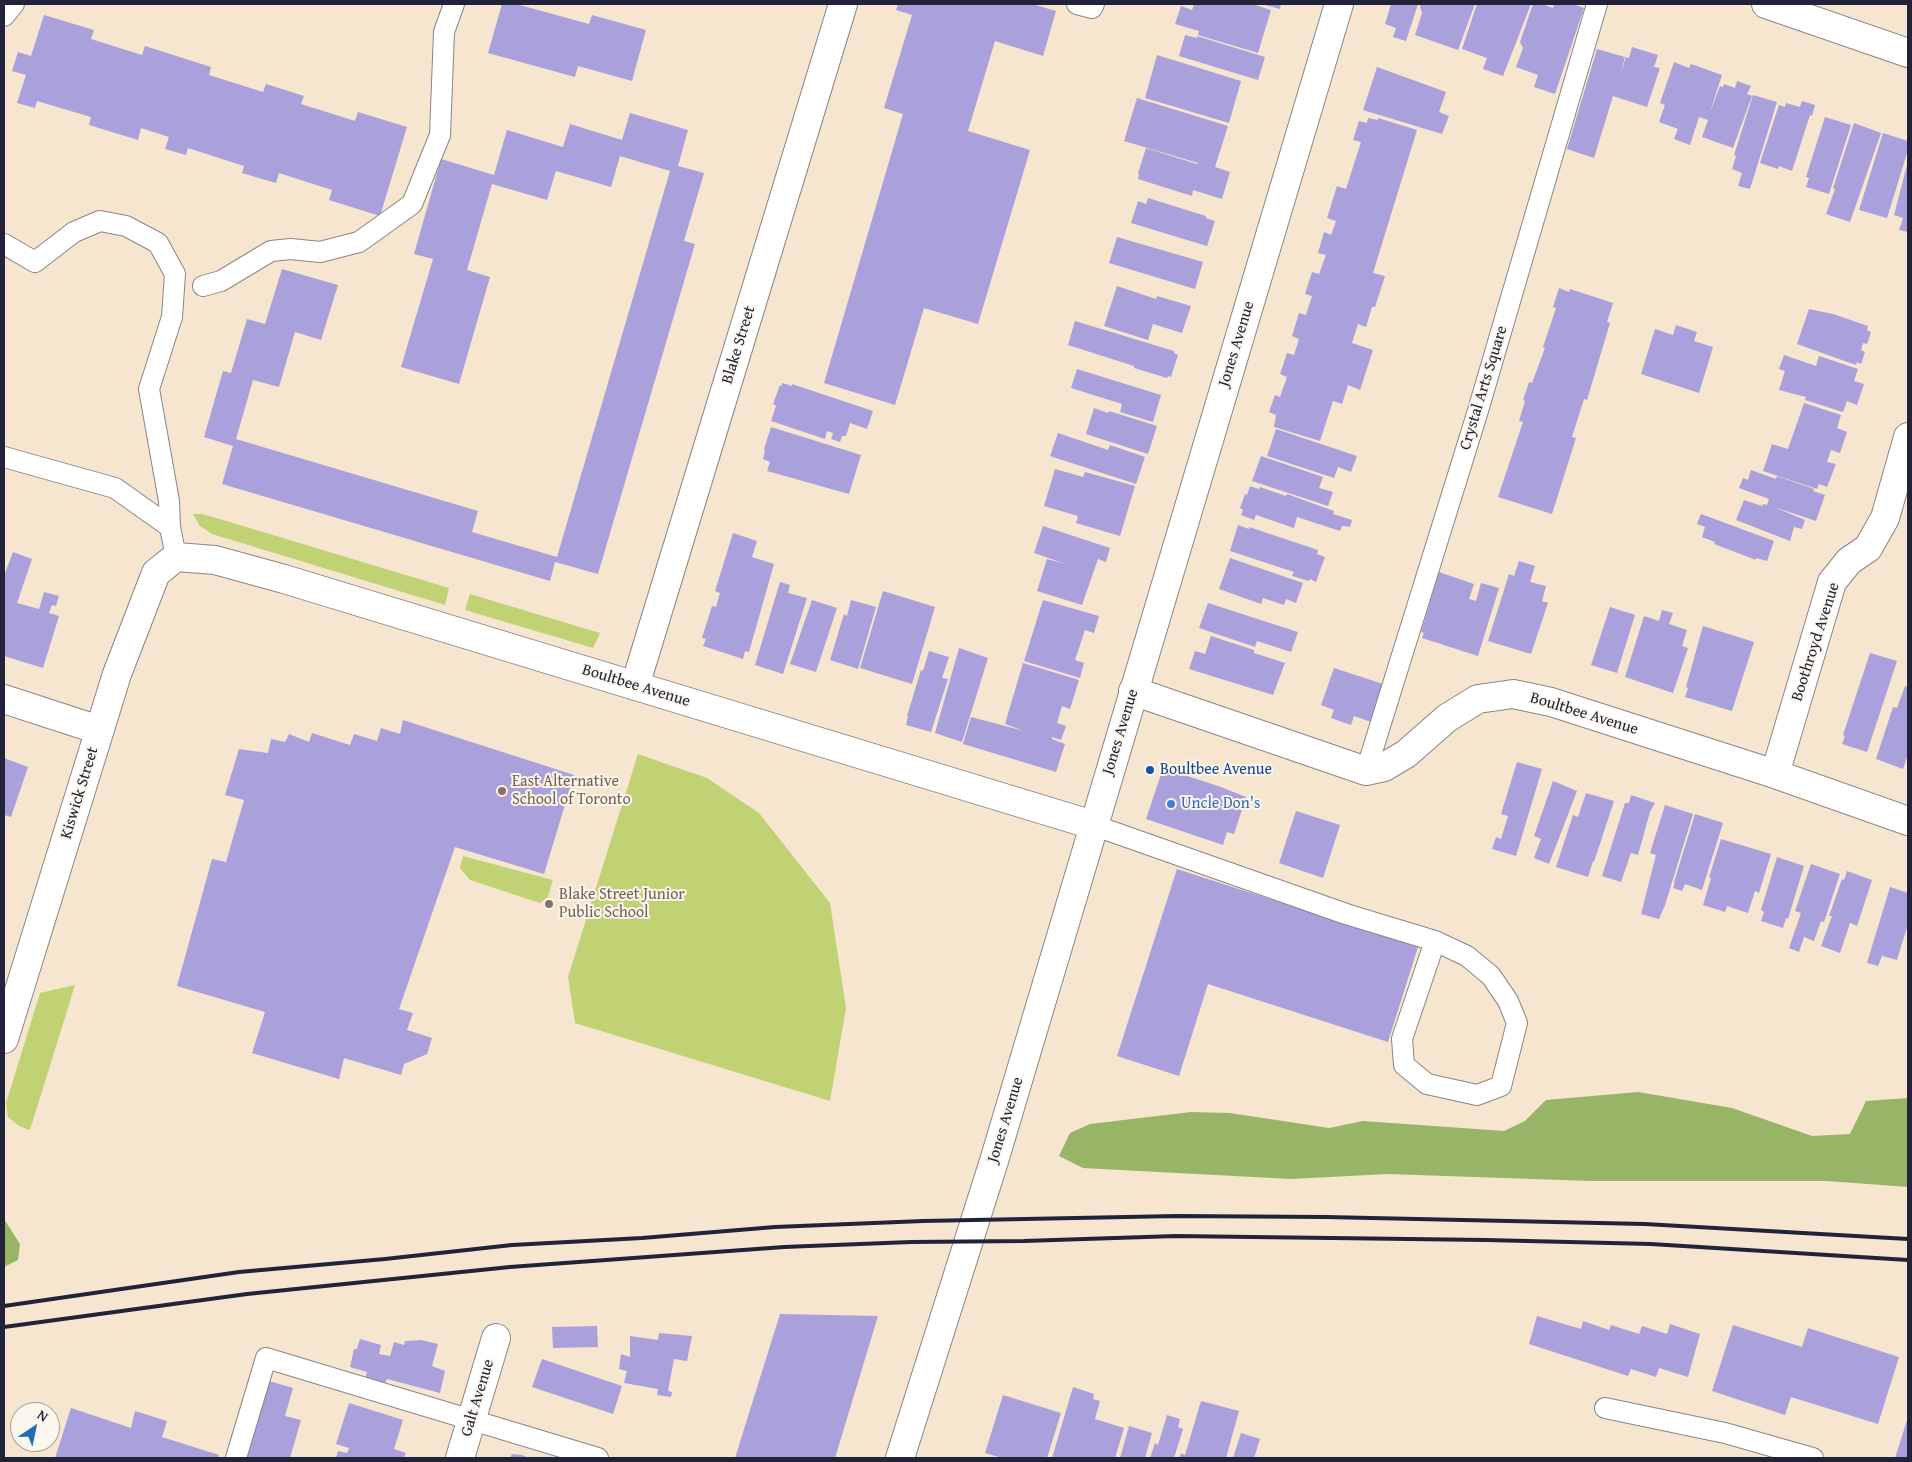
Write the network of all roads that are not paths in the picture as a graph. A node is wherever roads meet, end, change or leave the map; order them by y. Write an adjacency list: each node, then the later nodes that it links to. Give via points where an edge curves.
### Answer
1 (14, 4): 9 (lane)
2 (454, 4): 12 (lane, via 444,32 440,135 412,204 359,242 320,252 271,251 220,281)
3 (843, 4): 17 (street, Blake Street)
4 (1077, 4): 5 (lane, via 1092,8)
5 (1094, 4)
6 (1339, 4): 18 (street, Jones Avenue)
7 (1597, 4): 21 (lane, Crystal Arts Square, via 1477,414)
8 (1766, 4): 10 (street)
9 (4, 16)
10 (1908, 53)
11 (4, 244): 15 (lane, via 35,262 74,232 100,221 126,226 158,243 175,274 172,317 149,389 169,501)
12 (203, 286)
13 (1908, 437): 22 (street, Boothroyd Avenue, via 1884,518 1868,548 1849,561 1832,582)
14 (4, 457): 15 (lane, via 114,488)
15 (170, 527): 16 (lane)
16 (176, 557): 17 (street, Boultbee Avenue, via 215,560 276,576); 20 (street, Kiswick Street, via 156,573 146,595)
17 (635, 686): 24 (street, Boultbee Avenue)
18 (1133, 691): 21 (street); 24 (street, Jones Avenue)
19 (4, 699): 20 (street)
20 (99, 730): 26 (street, Kiswick Street)
21 (1366, 771): 22 (street, Boultbee Avenue, via 1384,767 1406,754 1446,718 1478,699 1513,694 1551,702)
22 (1774, 774): 23 (street, Boultbee Avenue)
23 (1908, 821)
24 (1093, 825): 25 (lane); 33 (street, Jones Avenue, via 994,1161)
25 (1435, 942): 25 (lane, via 1402,1039 1404,1065 1427,1084 1477,1095 1501,1086 1517,1023 1492,976 1467,956)
26 (4, 1040)
27 (496, 1338): 29 (street, Galt Avenue)
28 (1605, 1408): 34 (lane, via 1726,1433)
29 (471, 1420): 30 (lane, via 266,1358); 31 (street, Galt Avenue); 32 (lane)
30 (236, 1458)
31 (460, 1458)
32 (598, 1458)
33 (900, 1458)
34 (1813, 1458)

